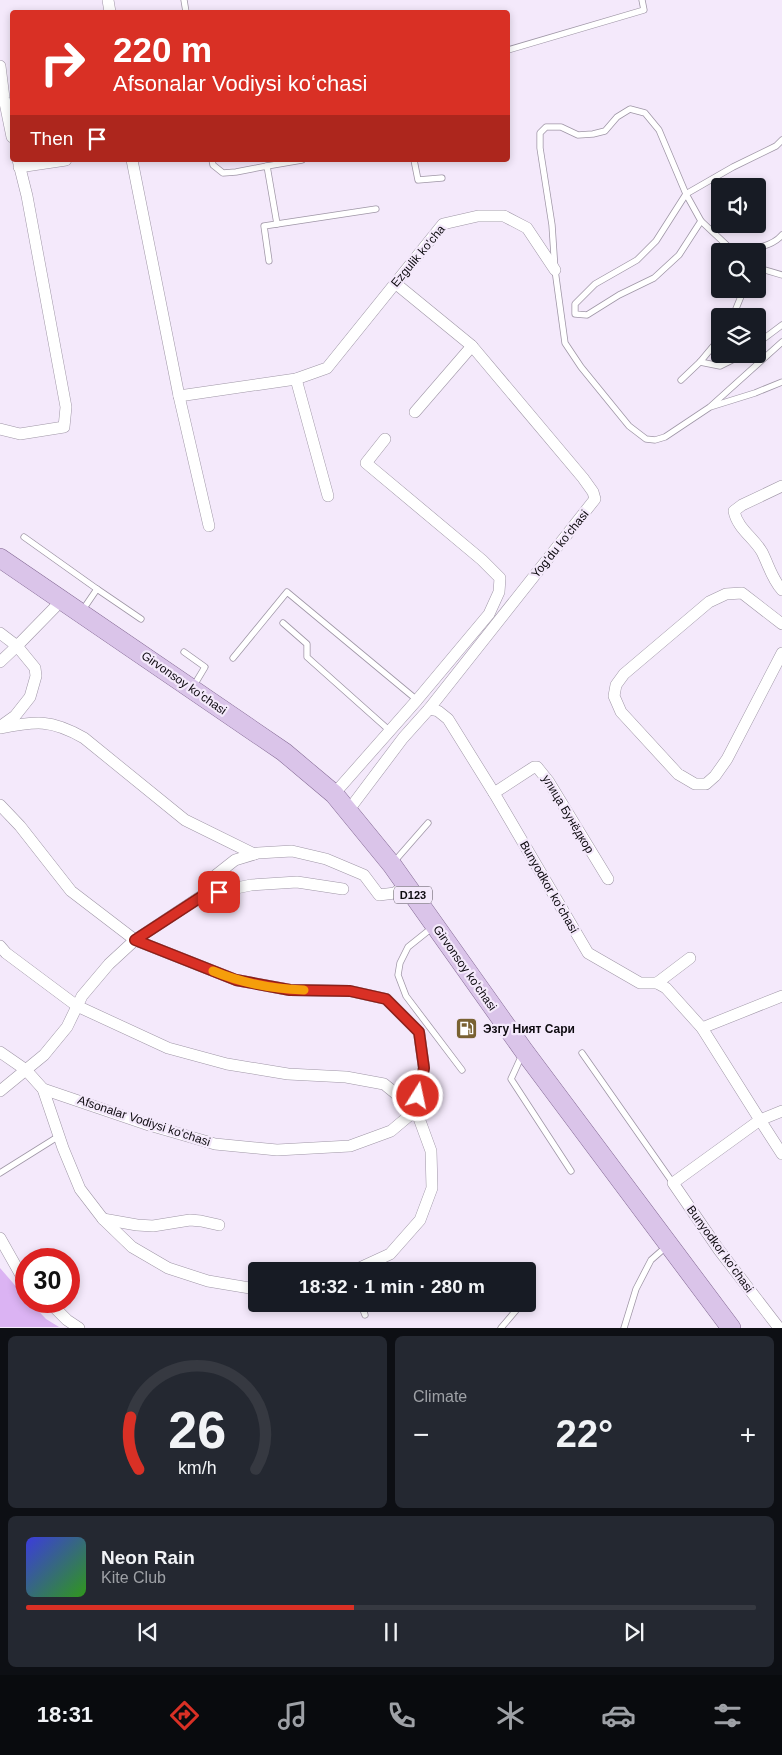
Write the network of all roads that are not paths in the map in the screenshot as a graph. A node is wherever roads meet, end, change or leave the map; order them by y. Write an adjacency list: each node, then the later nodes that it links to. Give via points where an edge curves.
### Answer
1 (642, 0): 2 (lane, via 644,10)
2 (510, 49)
3 (0, 66): 4 (street)
4 (10, 127)
5 (782, 140): 14 (lane)
6 (42, 162): 11 (street)
7 (132, 162): 36 (street)
8 (212, 162): 12 (lane, via 223,173)
9 (290, 162): 12 (lane)
10 (414, 162): 13 (lane, via 418,180)
11 (19, 164): 39 (street, via 66,419 64,426 28,433)
12 (267, 166): 17 (lane)
13 (442, 178)
14 (686, 194): 16 (lane); 16 (lane, via 656,241 637,260 595,284 575,304 575,314 587,315 654,278 679,255); 22 (lane, via 659,130 645,113 630,109 617,117 605,131 593,134 578,135 561,127 546,127 540,133 540,148 552,225)
15 (376, 209): 17 (lane)
16 (701, 221): 19 (lane)
17 (277, 224): 21 (lane, via 264,226)
18 (782, 235): 20 (lane, via 776,242)
19 (724, 243)
20 (766, 244)
21 (269, 261)
22 (555, 270): 25 (street, Ezgulik ko'cha, via 527,228 504,216 478,216 443,224); 37 (lane, via 565,342 629,426 646,439 655,440 665,437)
23 (766, 270): 24 (lane)
24 (782, 275)
25 (395, 283): 29 (street); 33 (street, Ezgulik ko'cha, via 327,368)
26 (782, 325): 27 (lane)
27 (766, 337)
28 (782, 342): 37 (lane)
29 (472, 346): 38 (street); 61 (street, Yogʻdu koʻchasi, via 584,478 595,499)
30 (711, 349): 31 (lane)
31 (700, 362): 32 (lane, via 720,366); 34 (lane)
32 (726, 363)
33 (296, 379): 36 (street, Ezgulik ko'cha); 42 (street)
34 (681, 380)
35 (782, 382): 37 (lane)
36 (180, 396): 43 (street)
37 (710, 407)
38 (415, 412)
39 (0, 429)
40 (385, 439): 60 (street, via 366,463 500,578 499,592 489,614)
41 (782, 486): 47 (street, via 734,511 735,520 761,551 774,582)
42 (328, 496)
43 (209, 526)
44 (24, 537): 46 (lane)
45 (0, 558): 48 (main road, Girvonsoy koʻchasi / D123)
46 (97, 589): 49 (lane); 50 (lane)
47 (782, 590)
48 (62, 600): 49 (main road, Girvonsoy koʻchasi / D123); 54 (street)
49 (81, 612): 59 (main road, Girvonsoy koʻchasi / D123)
50 (141, 619)
51 (283, 623): 63 (lane, via 307,644 307,657)
52 (782, 624): 56 (street, via 742,593 726,594 709,602 624,674 616,685 614,696 621,712 678,774 695,784 706,784 727,759)
53 (0, 633): 54 (street)
54 (17, 646): 58 (street); 62 (street, via 35,668 36,676 30,697)
55 (184, 652): 59 (lane, via 205,667)
56 (782, 652)
57 (233, 658): 60 (lane, via 287,592)
58 (0, 662)
59 (192, 688): 65 (main road, Girvonsoy koʻchasi / D123, via 284,752)
60 (417, 700): 63 (street)
61 (429, 709): 64 (street, Bunyodkor koʻchasi, via 448,719); 67 (street, Yogʻdu koʻchasi)
62 (0, 728): 69 (street, via 25,723 66,728 84,738 185,820)
63 (390, 731): 65 (street)
64 (494, 793): 71 (street, улица Бунёдкор, via 538,767); 79 (street, Bunyodkor koʻchasi, via 588,954 640,983)
65 (334, 794): 67 (main road, Girvonsoy koʻchasi / D123)
66 (0, 805): 76 (street, via 71,891)
67 (348, 811): 70 (main road, Girvonsoy koʻchasi / D123)
68 (428, 823): 70 (lane)
69 (254, 854): 72 (street, via 292,851 326,860 364,875 380,895 396,893); 74 (street, via 234,860 216,875)
70 (392, 865): 72 (main road, Girvonsoy koʻchasi / D123)
71 (608, 880)
72 (406, 884): 75 (main road, Girvonsoy koʻchasi / D123)
73 (343, 889): 74 (street, via 297,882 251,885)
74 (204, 895): 76 (street)
75 (435, 926): 83 (main road, Girvonsoy koʻchasi / D123); 87 (lane, via 408,947 398,976 406,996)
76 (135, 940): 81 (street, via 109,964); 90 (street, via 236,980 290,990 350,991 386,999 419,1032 424,1068)
77 (0, 946): 81 (street)
78 (690, 958): 79 (street)
79 (657, 983): 82 (street, via 666,988)
80 (782, 996): 82 (street)
81 (77, 1006): 86 (street, via 67,1027 44,1055); 90 (street, via 168,1048 227,1064 384,1084)
82 (702, 1028): 92 (street)
83 (524, 1051): 95 (lane, via 511,1079); 101 (main road, Girvonsoy koʻchasi / D123)
84 (0, 1052): 86 (street, Afsonalar Vodiysi koʻchasi)
85 (582, 1053): 97 (lane)
86 (26, 1070): 88 (street, Afsonalar Vodiysi koʻchasi); 89 (street)
87 (462, 1070)
88 (43, 1089): 90 (street, Afsonalar Vodiysi koʻchasi, via 214,1144 277,1150 350,1146 391,1131); 93 (street, Afsonalar Vodiysi koʻchasi)
89 (0, 1091)
90 (416, 1110): 102 (street, via 432,1151 432,1188 420,1220 390,1254)
91 (782, 1111): 92 (street)
92 (760, 1120): 94 (street); 97 (street)
93 (59, 1136): 96 (lane); 98 (street, Afsonalar Vodiysi koʻchasi, via 80,1189)
94 (782, 1154)
95 (571, 1171)
96 (0, 1173)
97 (673, 1183): 113 (street, Bunyodkor koʻchasi)
98 (103, 1219): 99 (street, via 153,1226 190,1220); 104 (street, Afsonalar Vodiysi koʻchasi, via 132,1247 168,1268 208,1281)
99 (218, 1225)
100 (0, 1238): 103 (street)
101 (668, 1245): 111 (lane, via 651,1260 636,1289); 112 (main road, Girvonsoy koʻchasi / D123)
102 (373, 1262)
103 (15, 1265)
104 (248, 1288)
105 (364, 1312): 108 (lane)
106 (515, 1312): 110 (lane)
107 (60, 1313): 109 (street)
108 (365, 1316)
109 (79, 1328)
110 (501, 1328)
111 (624, 1328)
112 (731, 1328)
113 (779, 1328)

